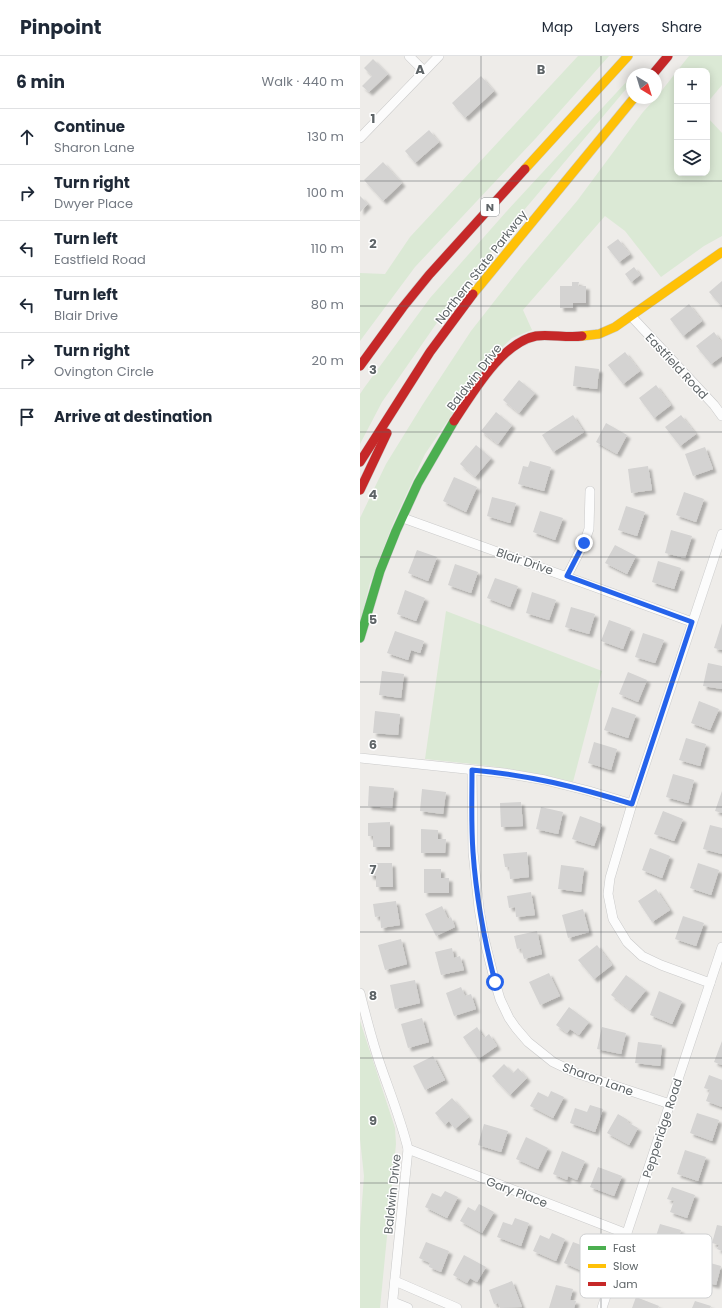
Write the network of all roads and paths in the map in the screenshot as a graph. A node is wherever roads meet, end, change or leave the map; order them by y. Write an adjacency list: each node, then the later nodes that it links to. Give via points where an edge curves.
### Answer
1 (409, 56): 6 (street)
2 (438, 56): 6 (street)
3 (628, 56): 11 (main road, N, via 429,275)
4 (668, 56): 5 (main road)
5 (658, 68)
6 (424, 71): 8 (street)
7 (629, 104): 12 (main road, Northern State Parkway, via 478,288)
8 (360, 138)
9 (722, 252): 10 (main road, Baldwin Drive)
10 (631, 316): 13 (street, Eastfield Road); 17 (main road, Baldwin Drive, via 599,334 577,337 536,336 516,344 503,354 472,394 440,444 418,483)
11 (360, 366)
12 (407, 388): 14 (main road, Northern State Parkway); 15 (main road)
13 (722, 416)
14 (360, 462)
15 (360, 490)
16 (590, 491): 19 (street, via 589,529)
17 (403, 518): 19 (street, Blair Drive); 21 (main road, Baldwin Drive, via 380,571)
18 (722, 534): 20 (street)
19 (567, 576): 20 (street, Blair Drive)
20 (692, 622): 24 (street)
21 (360, 638)
22 (360, 758): 23 (street)
23 (472, 770): 24 (street, via 545,780); 28 (street, Sharon Lane, via 473,852 479,908 495,982 509,1018 528,1042 553,1062 576,1073)
24 (632, 804): 26 (street, via 610,878 608,894 613,919 627,942 642,956)
25 (722, 948): 26 (street, Pepperidge Road)
26 (710, 983): 28 (street, Pepperidge Road)
27 (360, 993): 29 (street, Baldwin Drive, via 367,1023 402,1124)
28 (670, 1104): 30 (street, Pepperidge Road)
29 (408, 1149): 30 (street, Gary Place); 31 (street, Baldwin Drive)
30 (627, 1234)
31 (395, 1281): 33 (street, Baldwin Drive); 35 (street)
32 (605, 1298): 36 (street, Pepperidge Road)
33 (392, 1305): 34 (street)
34 (408, 1308)
35 (458, 1308)
36 (602, 1308)

